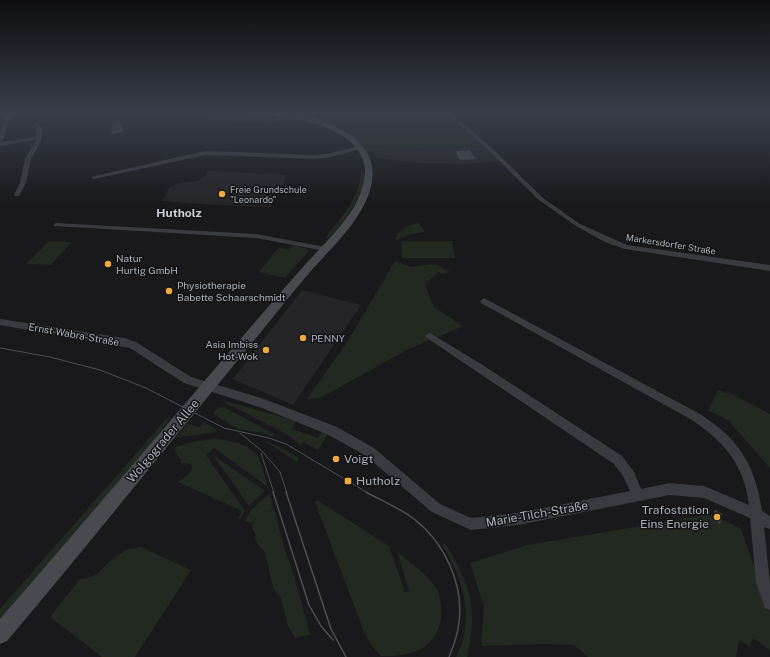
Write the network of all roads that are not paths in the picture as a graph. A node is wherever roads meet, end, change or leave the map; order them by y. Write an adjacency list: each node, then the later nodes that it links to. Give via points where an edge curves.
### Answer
1 (39, 143): 6 (street, via 27,160 22,189)
2 (354, 143): 4 (main road, Wolgograder Allee)
3 (483, 143): 9 (street, Markersdorfer Straße, via 541,199 578,225 608,240 625,247)
4 (359, 148): 5 (street, via 314,157 205,154); 8 (main road, Wolgograder Allee, via 368,165 366,190 358,206)
5 (94, 177)
6 (17, 195)
7 (56, 225): 8 (street, via 256,236)
8 (325, 249): 13 (main road, Wolgograder Allee)
9 (770, 268)
10 (484, 301): 15 (street, via 716,430 741,459 748,473)
11 (0, 322): 13 (street, Ernst-Wabra-Straße, via 124,342 188,380)
12 (430, 336): 14 (street, via 618,460 632,478)
13 (208, 387): 14 (street, Marie-Tilch-Straße, via 264,404 333,431 370,452 436,508 471,524 518,519); 18 (main road, Wolgograder Allee)
14 (638, 495): 15 (street, Marie-Tilch-Straße, via 670,489 704,492)
15 (756, 514): 16 (street, Marie-Tilch-Straße); 17 (street, via 763,584)
16 (770, 523)
17 (770, 603)
18 (0, 634)

